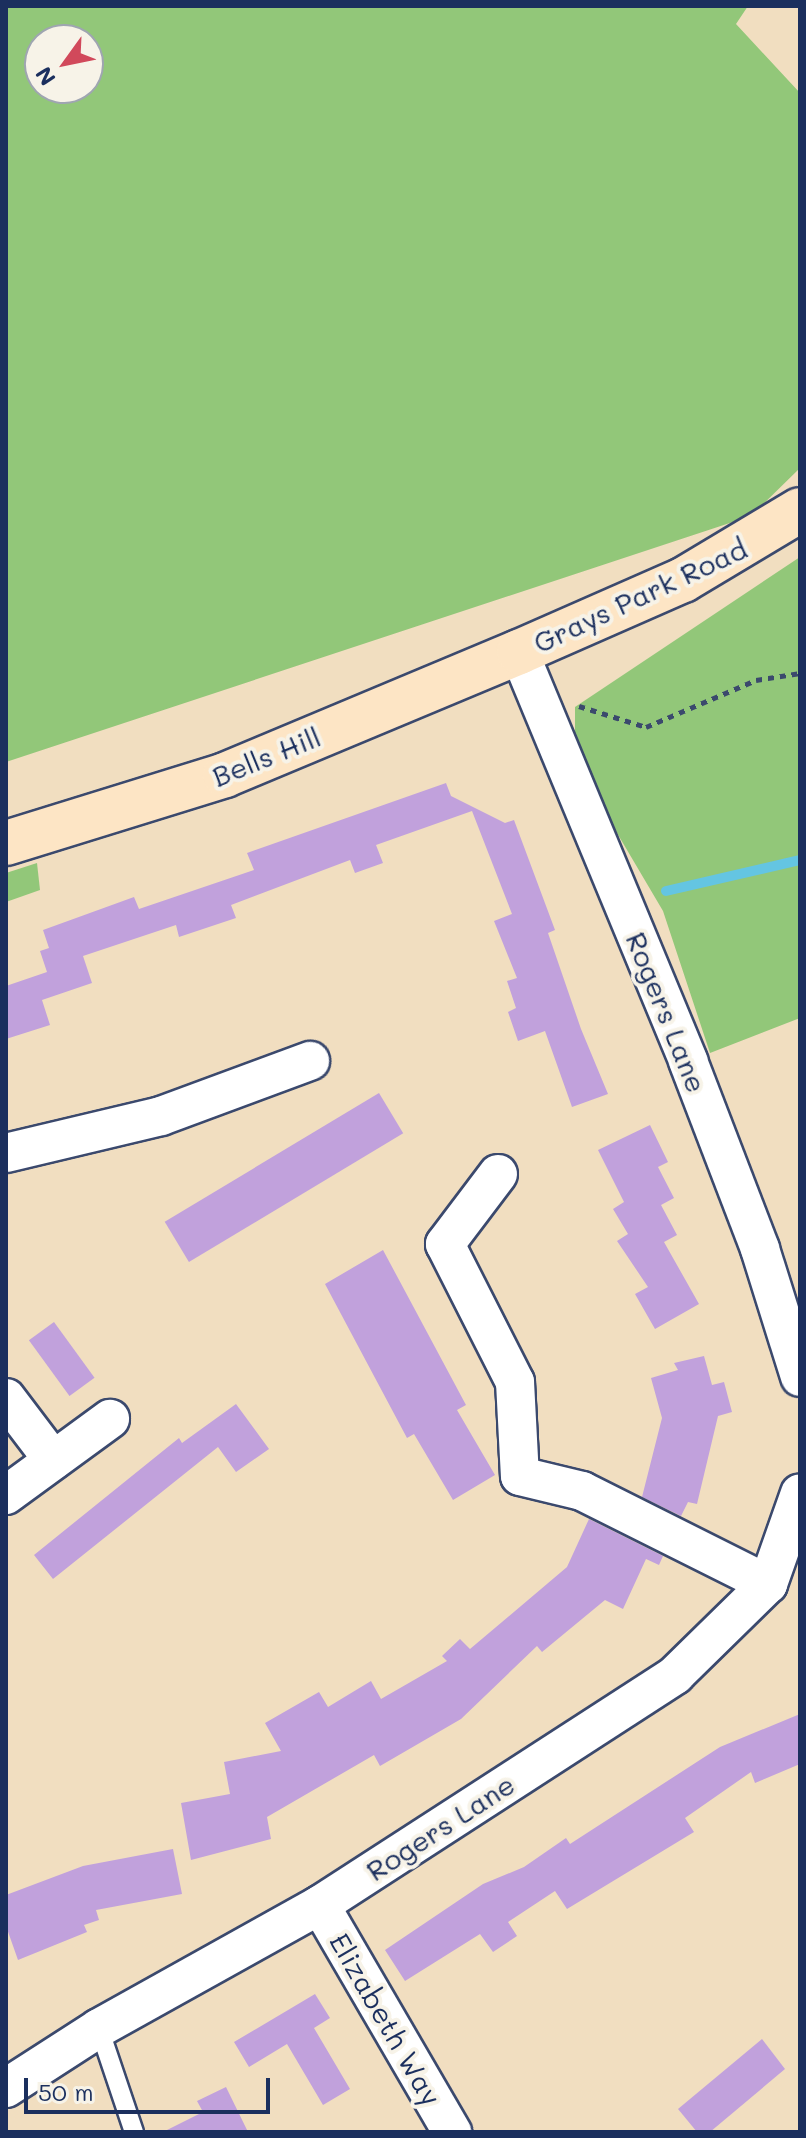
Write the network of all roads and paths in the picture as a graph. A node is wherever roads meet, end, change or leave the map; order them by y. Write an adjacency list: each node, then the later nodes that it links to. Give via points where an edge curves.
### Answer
1 (800, 510): 2 (main road, Grays Park Road, via 683,580)
2 (519, 652): 4 (street, Rogers Lane); 5 (main road, Bells Hill, via 225,775)
3 (800, 673): 4 (path, via 756,680 646,727)
4 (538, 698): 9 (street, Rogers Lane, via 694,1076 760,1249)
5 (6, 843)
6 (310, 1061): 7 (street, via 161,1116)
7 (6, 1153)
8 (498, 1174): 15 (street, via 445,1244 515,1382 520,1476 582,1491)
9 (800, 1377)
10 (6, 1398): 12 (street)
11 (110, 1419): 12 (street)
12 (53, 1460): 14 (street)
13 (800, 1493): 15 (street, Rogers Lane)
14 (6, 1495)
15 (768, 1584): 16 (street, Rogers Lane, via 675,1675)
16 (320, 1905): 17 (street, Rogers Lane); 20 (street, Elizabeth Way)
17 (99, 2028): 18 (street, Rogers Lane); 19 (lane)
18 (6, 2088)
19 (134, 2132)
20 (452, 2132)

